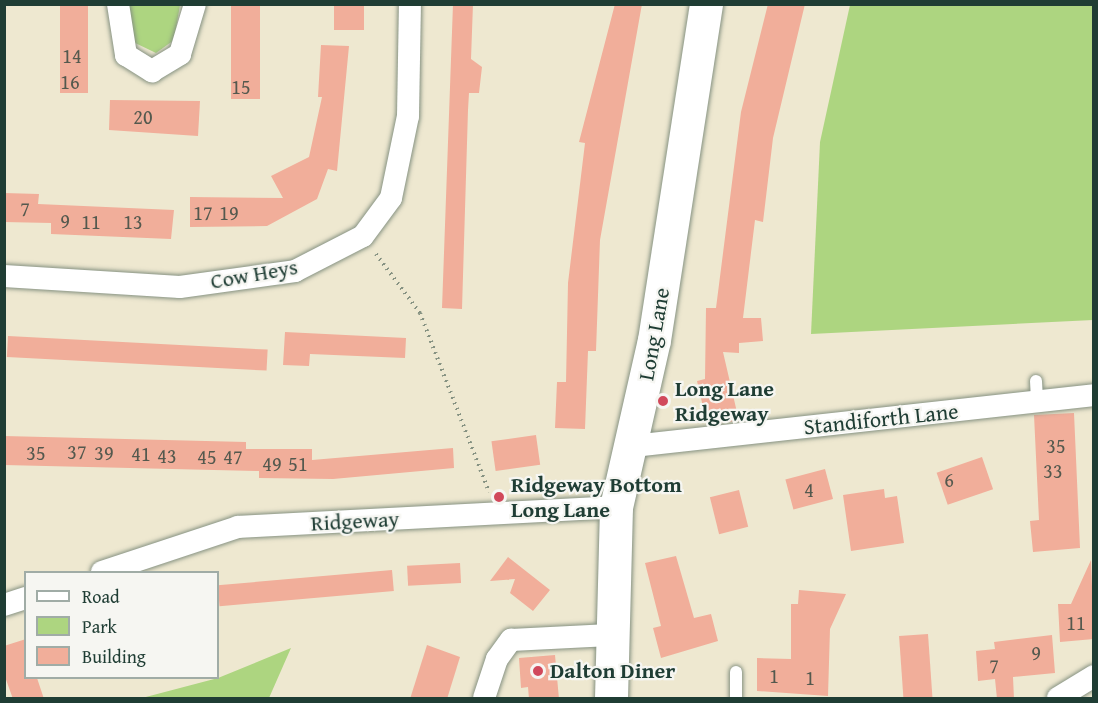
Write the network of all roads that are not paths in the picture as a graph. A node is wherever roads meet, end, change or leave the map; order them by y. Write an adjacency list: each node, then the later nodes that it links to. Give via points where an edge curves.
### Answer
1 (118, 4): 2 (street, via 126,55 152,70 180,54)
2 (195, 4)
3 (410, 4): 5 (street, Cow Heys, via 408,116 391,198 363,236 295,271 180,287)
4 (706, 4): 7 (street, Long Lane)
5 (4, 276)
6 (1094, 395): 7 (street, Standiforth Lane, via 1036,391)
7 (633, 446): 8 (street, Long Lane)
8 (616, 507): 9 (street, Ridgeway, via 238,527); 12 (street, Long Lane)
9 (108, 571)
10 (24, 599): 11 (street)
11 (4, 605)
12 (610, 635): 15 (street, via 511,640 497,659); 16 (street, Long Lane)
13 (736, 672): 17 (lane)
14 (1094, 676): 18 (street)
15 (484, 699)
16 (611, 699)
17 (736, 699)
18 (1058, 699)

